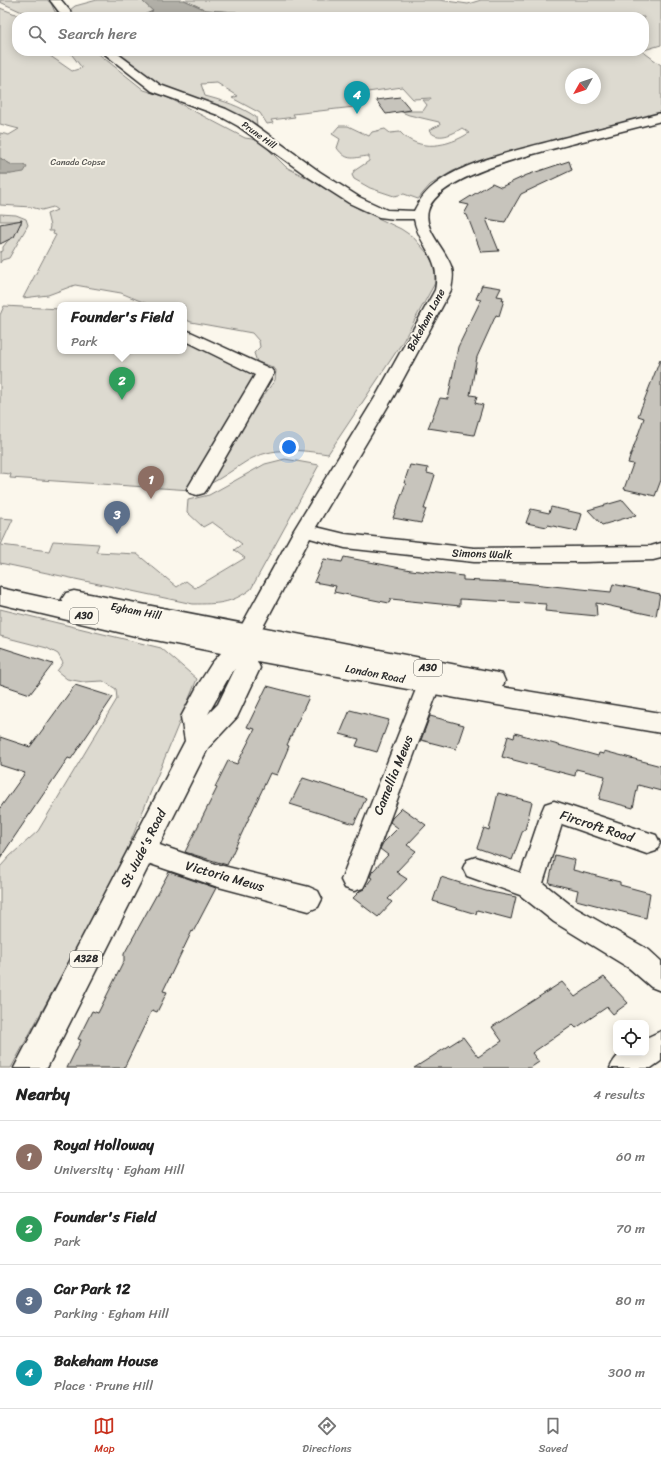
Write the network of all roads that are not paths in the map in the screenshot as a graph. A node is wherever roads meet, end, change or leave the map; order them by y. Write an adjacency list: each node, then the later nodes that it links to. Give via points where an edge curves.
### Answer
1 (55, 0): 2 (street)
2 (65, 12)
3 (114, 56): 5 (street, Prune Hill, via 156,88 222,112 243,123 334,188)
4 (661, 117): 6 (street, via 510,157 469,171 430,195)
5 (387, 214): 6 (street, Prune Hill); 7 (street, Prune Hill)
6 (420, 215): 7 (street, Bakeham Lane)
7 (426, 233): 10 (street, Bakeham Lane, via 442,263 445,283 385,396)
8 (187, 335): 9 (street, via 265,373)
9 (197, 489)
10 (304, 530): 11 (street, Simons Walk, via 345,541 474,555 584,555 653,553); 14 (street, Bakeham Lane)
11 (661, 550)
12 (0, 584): 14 (main road, Egham Hill / A30)
13 (0, 596): 14 (main road, Egham Hill / A30, via 128,625)
14 (245, 640): 15 (main road, London Road / A30); 18 (main road, St Jude's Road / A328, via 248,668 228,710 198,742)
15 (432, 677): 16 (main road, London Road / A30); 20 (street, Camellia Mews, via 370,831)
16 (661, 723)
17 (647, 843): 21 (street, Fircroft Road, via 554,811)
18 (142, 850): 22 (street, Victoria Mews, via 215,875); 24 (main road, St Jude's Road / A328)
19 (476, 868): 21 (street)
20 (354, 880)
21 (529, 887): 23 (street, via 563,914 639,959)
22 (309, 899)
23 (661, 978)
24 (30, 1068)

